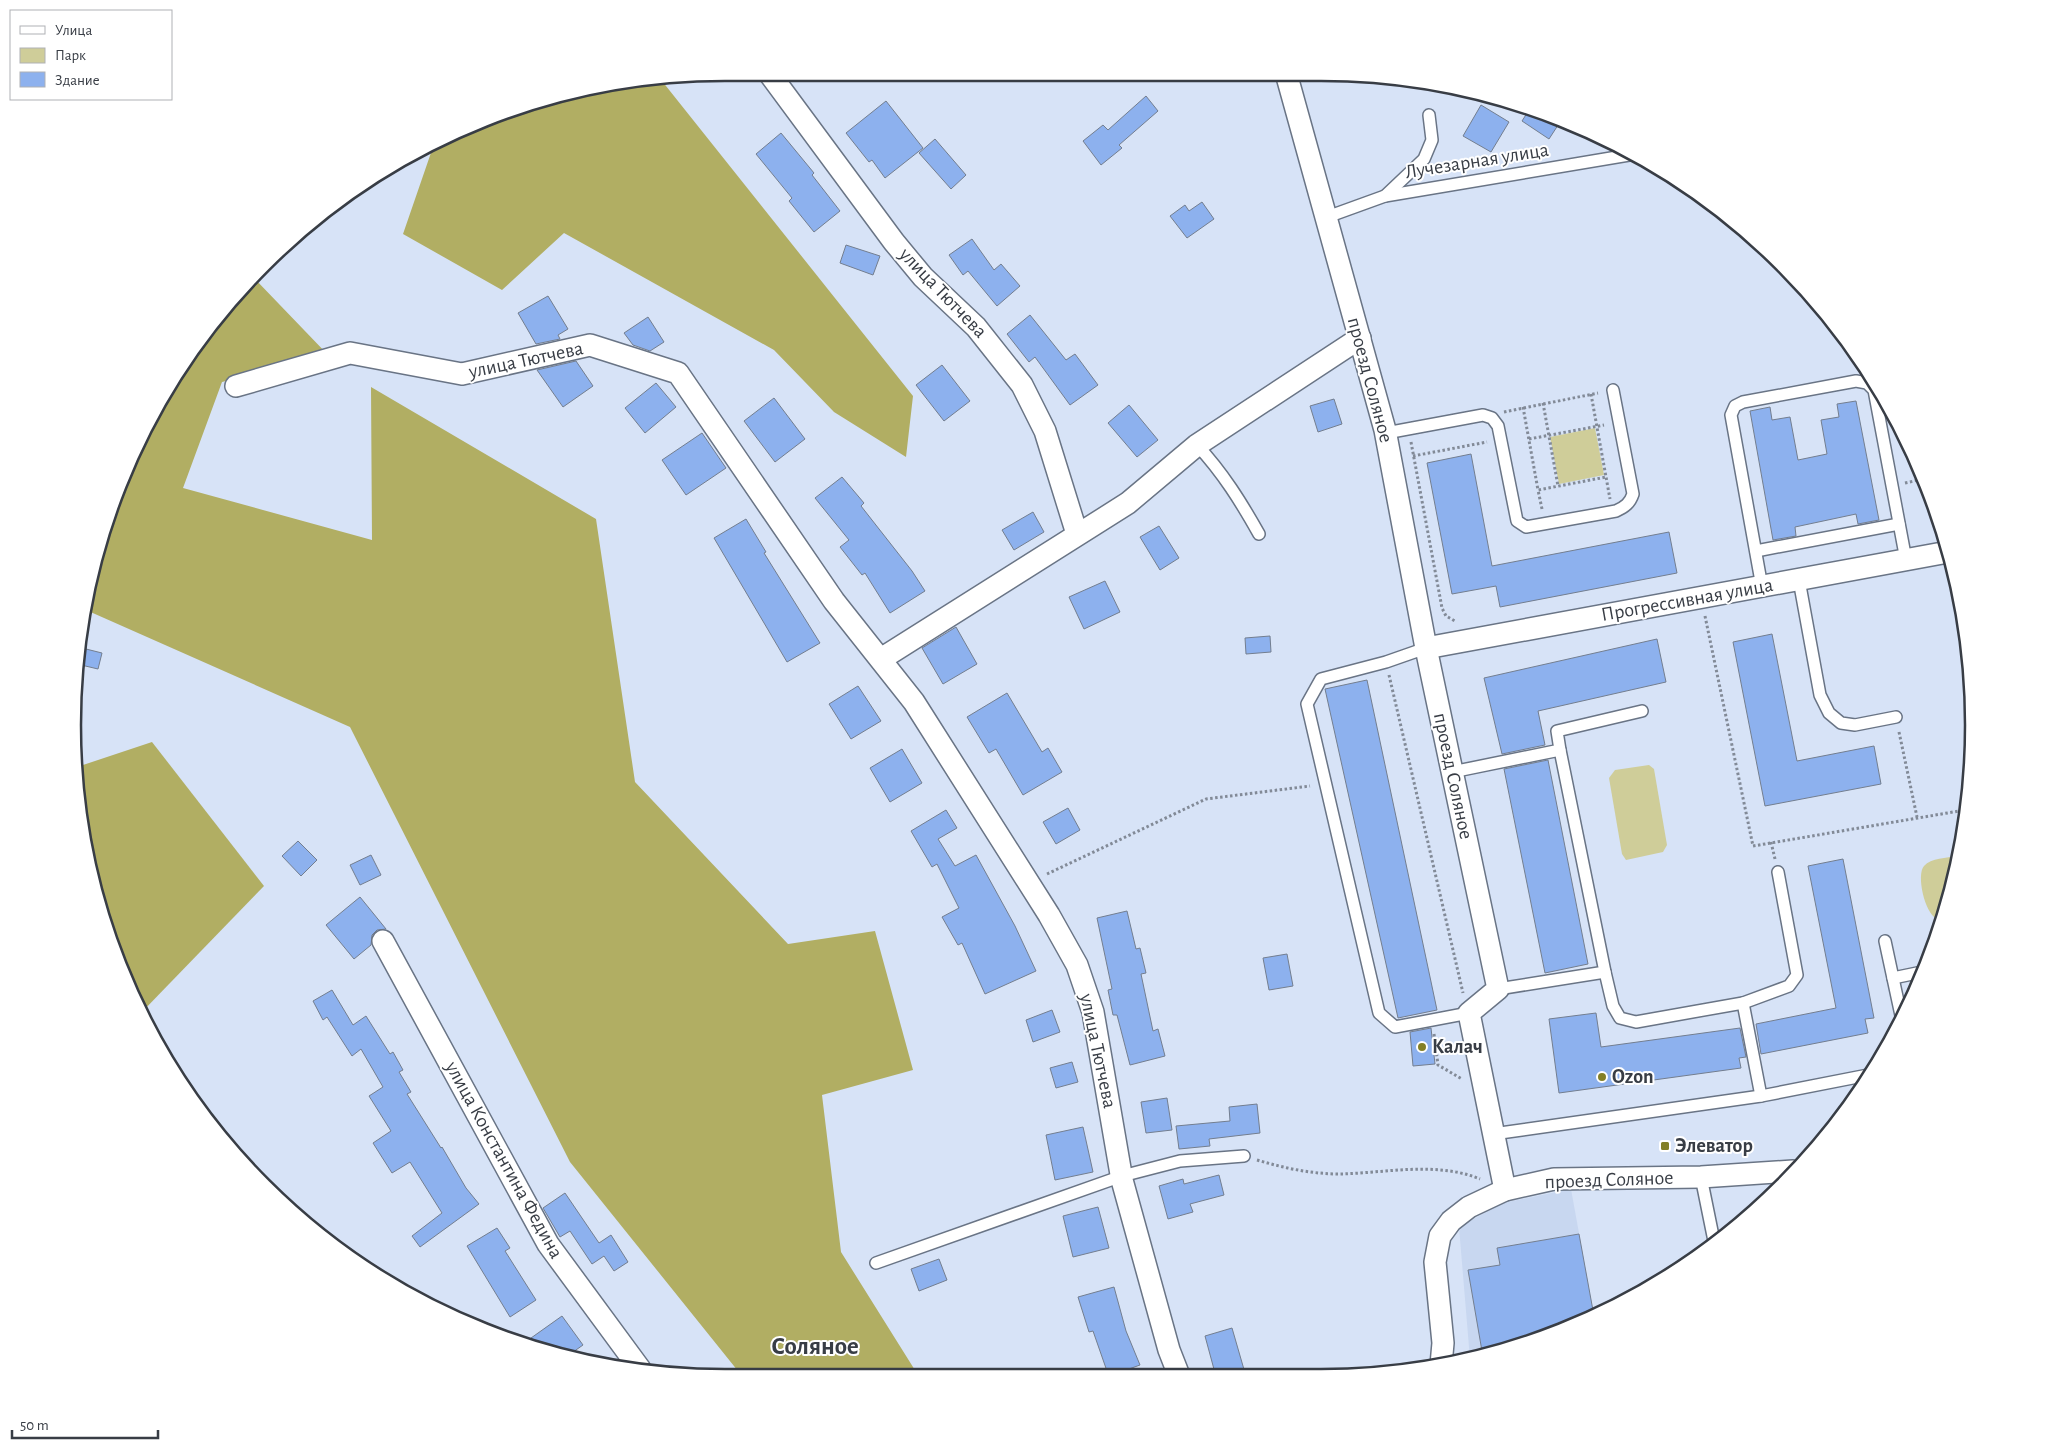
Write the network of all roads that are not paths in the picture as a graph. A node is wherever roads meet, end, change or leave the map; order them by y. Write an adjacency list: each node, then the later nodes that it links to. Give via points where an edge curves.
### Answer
1 (776, 81): 15 (street, улица Тютчева, via 900,249 923,277 976,326 1022,385 1045,432)
2 (1289, 81): 6 (street, проезд Соляное)
3 (1429, 115): 5 (lane, via 1432,140 1424,159)
4 (1622, 156): 5 (lane, Лучезарная улица)
5 (1385, 196): 6 (lane, Лучезарная улица)
6 (1327, 217): 7 (street, проезд Соляное)
7 (1360, 338): 12 (street, проезд Соляное); 13 (street)
8 (1866, 383): 17 (lane, via 1856,381 1735,406 1731,415)
9 (236, 386): 23 (street, улица Тютчева, via 350,353 462,374 590,345 678,373 834,601)
10 (1613, 390): 12 (lane, via 1632,494 1628,504 1613,512 1545,525 1526,527 1517,522 1498,426 1492,418 1483,415)
11 (1875, 397): 14 (lane)
12 (1386, 433): 22 (street, проезд Соляное)
13 (1197, 446): 15 (street, via 1128,503); 16 (lane, via 1219,469)
14 (1899, 524): 17 (lane); 19 (lane)
15 (1077, 534): 23 (street)
16 (1259, 534)
17 (1756, 551): 21 (lane)
18 (1942, 553): 19 (street, Прогрессивная улица)
19 (1906, 560): 20 (street, Прогрессивная улица)
20 (1799, 580): 21 (street, Прогрессивная улица); 25 (lane, via 1820,695 1828,713 1841,723 1855,725)
21 (1762, 586): 22 (street, Прогрессивная улица)
22 (1426, 648): 27 (street, проезд Соляное); 37 (lane, via 1321,679 1307,704 1379,1013 1395,1027)
23 (880, 659): 43 (street, улица Тютчева, via 914,702 1029,882 1077,965 1093,1012)
24 (1642, 711): 26 (lane, via 1557,731)
25 (1896, 717)
26 (1560, 750): 27 (lane); 31 (lane)
27 (1452, 772): 34 (street, проезд Соляное)
28 (1778, 872): 35 (lane, via 1797,975 1789,986)
29 (383, 941): 49 (street, улица Константина Федина, via 548,1244)
30 (1885, 941): 33 (lane)
31 (1605, 972): 34 (lane); 35 (lane, via 1613,1006 1620,1018 1636,1022)
32 (1915, 974): 33 (lane)
33 (1894, 978): 36 (lane)
34 (1498, 989): 37 (street)
35 (1743, 1002): 39 (lane)
36 (1899, 1007)
37 (1469, 1012): 40 (street)
38 (1860, 1077): 39 (lane)
39 (1761, 1096): 40 (lane)
40 (1493, 1134): 45 (street)
41 (1244, 1156): 43 (lane, via 1180,1161)
42 (1784, 1172): 44 (street, проезд Соляное)
43 (1122, 1176): 47 (lane); 50 (street, улица Тютчева)
44 (1701, 1177): 45 (street, проезд Соляное, via 1554,1179); 46 (lane)
45 (1505, 1190): 48 (street, via 1469,1207 1451,1221 1440,1236 1435,1262)
46 (1713, 1236)
47 (876, 1262)
48 (1442, 1357)
49 (635, 1362)
50 (1176, 1369)

